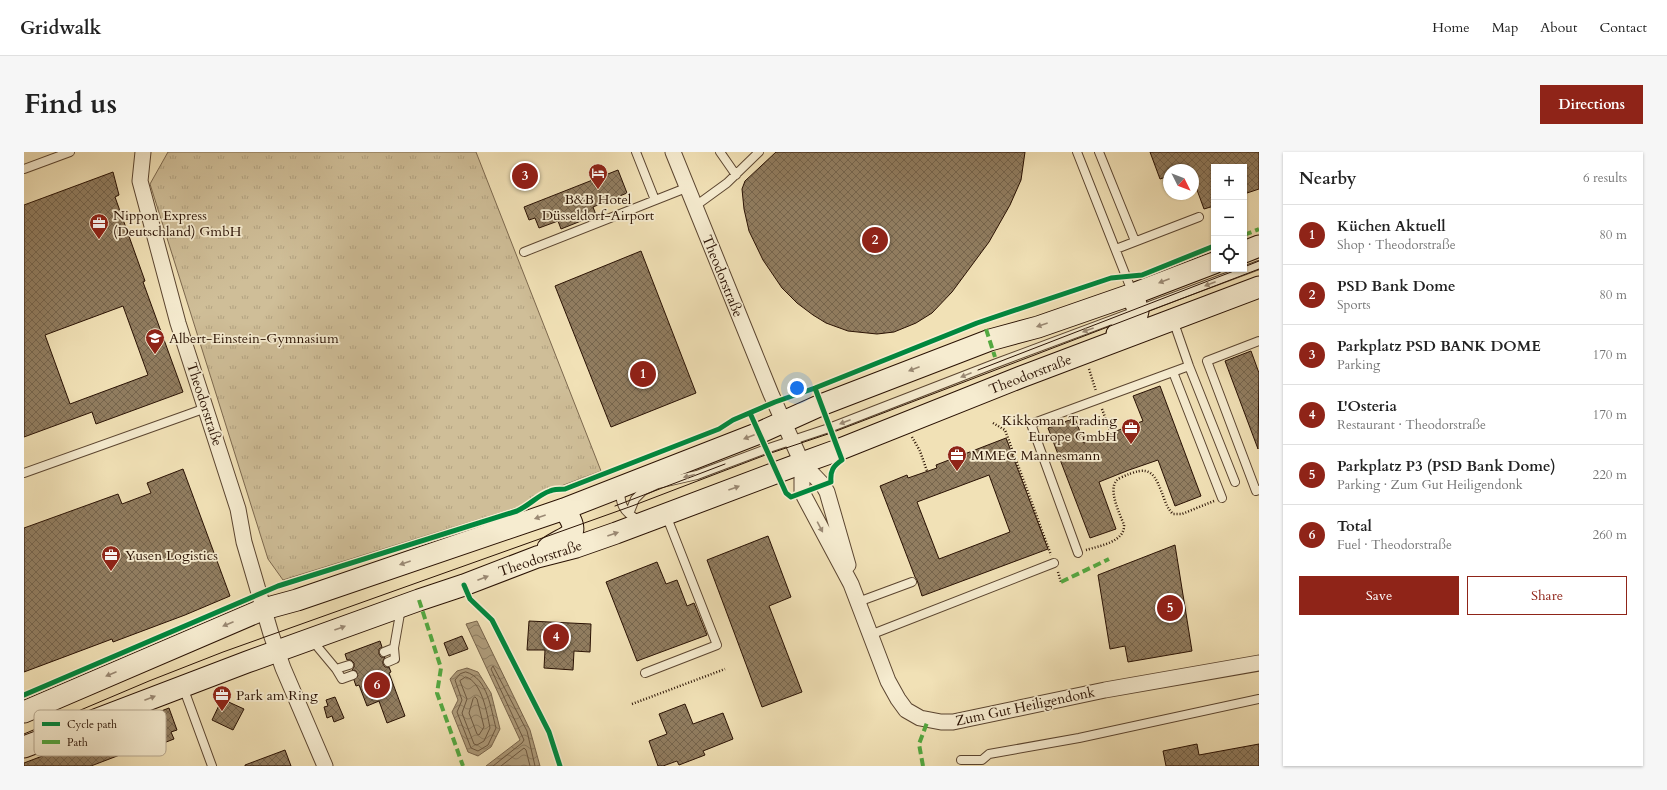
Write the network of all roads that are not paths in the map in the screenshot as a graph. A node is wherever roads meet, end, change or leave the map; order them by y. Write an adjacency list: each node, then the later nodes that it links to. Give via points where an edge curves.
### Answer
1 (70, 152): 9 (lane)
2 (143, 152): 29 (street, Theodorstraße, via 140,181 178,323)
3 (636, 152): 12 (lane)
4 (673, 152): 11 (street, Theodorstraße)
5 (720, 152): 10 (lane)
6 (759, 152): 10 (lane)
7 (1077, 152): 17 (lane)
8 (1099, 152): 15 (lane)
9 (24, 169)
10 (736, 175): 13 (lane)
11 (686, 188): 12 (lane); 13 (street, Theodorstraße)
12 (655, 200): 19 (lane)
13 (694, 207): 30 (street, Theodorstraße)
14 (1200, 217): 15 (lane)
15 (1135, 241): 17 (lane)
16 (1259, 246): 18 (main road)
17 (1116, 249): 23 (lane)
18 (1247, 251)
19 (524, 252)
20 (1211, 264): 23 (main road, one-way to 23)
21 (1259, 265): 23 (lane, one-way to 23)
22 (1259, 287): 24 (main road, Theodorstraße)
23 (1136, 302): 26 (main road, via 1135,323 1122,329); 30 (main road, one-way to 30, via 990,340 821,404); 31 (lane, one-way to 31)
24 (1173, 319): 26 (main road, Theodorstraße); 27 (lane)
25 (1259, 341): 36 (lane, via 1207,361 1256,491)
26 (1109, 343): 32 (main road, Theodorstraße)
27 (1189, 366): 28 (lane); 34 (lane)
28 (1173, 372): 37 (lane); 41 (lane, via 1032,424)
29 (206, 408): 33 (lane); 48 (street, Theodorstraße, via 238,509 244,542)
30 (784, 421): 31 (street, Theodorstraße); 35 (main road, one-way to 35)
31 (792, 441): 32 (street, Theodorstraße); 40 (lane, one-way to 40, via 643,490 635,499)
32 (802, 462): 39 (main road, Theodorstraße, one-way to 32); 45 (street, Zum Gut Heiligendonk, one-way to 45, via 804,496); 45 (street, Zum Gut Heiligendonk, via 827,492 850,572)
33 (24, 473)
34 (1235, 482)
35 (629, 483): 38 (main road); 40 (lane, via 620,493 621,504)
36 (1259, 490)
37 (1222, 498)
38 (564, 509): 42 (main road, via 573,522 572,531 566,538 553,544); 48 (main road, one-way to 48)
39 (666, 515): 40 (main road, Theodorstraße); 58 (lane, via 717,645)
40 (637, 518): 42 (main road, Theodorstraße, one-way to 40, via 576,547)
41 (1078, 553)
42 (537, 557): 47 (main road, Theodorstraße, one-way to 42)
43 (1054, 563): 49 (lane)
44 (912, 582): 46 (lane)
45 (851, 584): 46 (street, Zum Gut Heiligendonk)
46 (858, 602): 49 (street, Zum Gut Heiligendonk)
47 (401, 606): 50 (main road, Theodorstraße, one-way to 47); 51 (lane)
48 (264, 609): 52 (street, Theodorstraße); 63 (main road, one-way to 63)
49 (870, 635): 55 (street, Zum Gut Heiligendonk, via 888,681 906,710 920,718 941,722 954,722 1113,689)
50 (310, 639): 52 (main road, Theodorstraße); 57 (lane)
51 (394, 648): 53 (lane); 54 (lane, via 395,659)
52 (277, 651): 60 (main road, Theodorstraße); 68 (street)
53 (384, 652)
54 (388, 662)
55 (1259, 663)
56 (349, 664): 57 (lane)
57 (336, 669): 59 (lane, via 342,679)
58 (645, 673)
59 (353, 675)
60 (182, 686): 62 (main road, Theodorstraße, one-way to 60); 67 (lane)
61 (1259, 699): 66 (lane, via 1079,738 989,754 982,760)
62 (120, 710)
63 (24, 712)
64 (34, 743): 65 (main road, Theodorstraße, one-way to 64)
65 (24, 747)
66 (961, 760)
67 (212, 766)
68 (325, 766)

